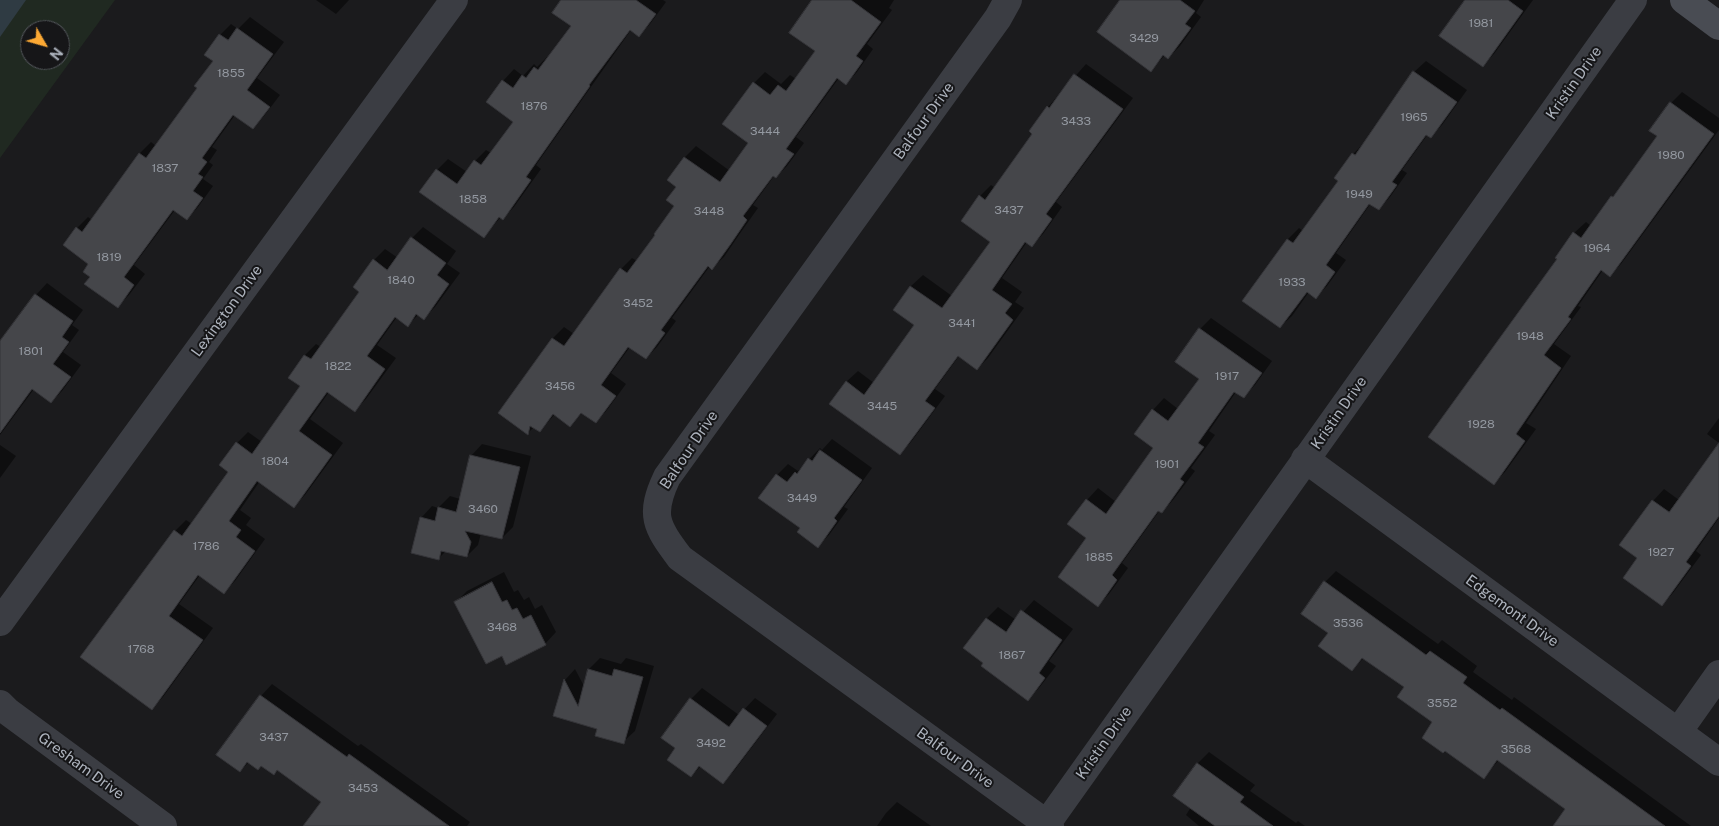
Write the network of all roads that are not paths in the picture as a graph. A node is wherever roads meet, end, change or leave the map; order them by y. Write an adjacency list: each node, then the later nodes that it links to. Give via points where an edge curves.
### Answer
1 (454, 0): 7 (street, Lexington Drive)
2 (1008, 0): 12 (street, Balfour Drive, via 667,477 658,496 656,512 662,534 680,558)
3 (1633, 0): 6 (street, Kristin Drive)
4 (1684, 0): 5 (main road)
5 (1719, 26)
6 (1305, 459): 10 (street, Edgemont Drive); 12 (street, Kristin Drive)
7 (0, 622)
8 (1719, 674): 10 (street)
9 (0, 704): 13 (street, Gresham Drive)
10 (1678, 732): 11 (street, Edgemont Drive)
11 (1719, 762)
12 (1048, 825)
13 (163, 826)

